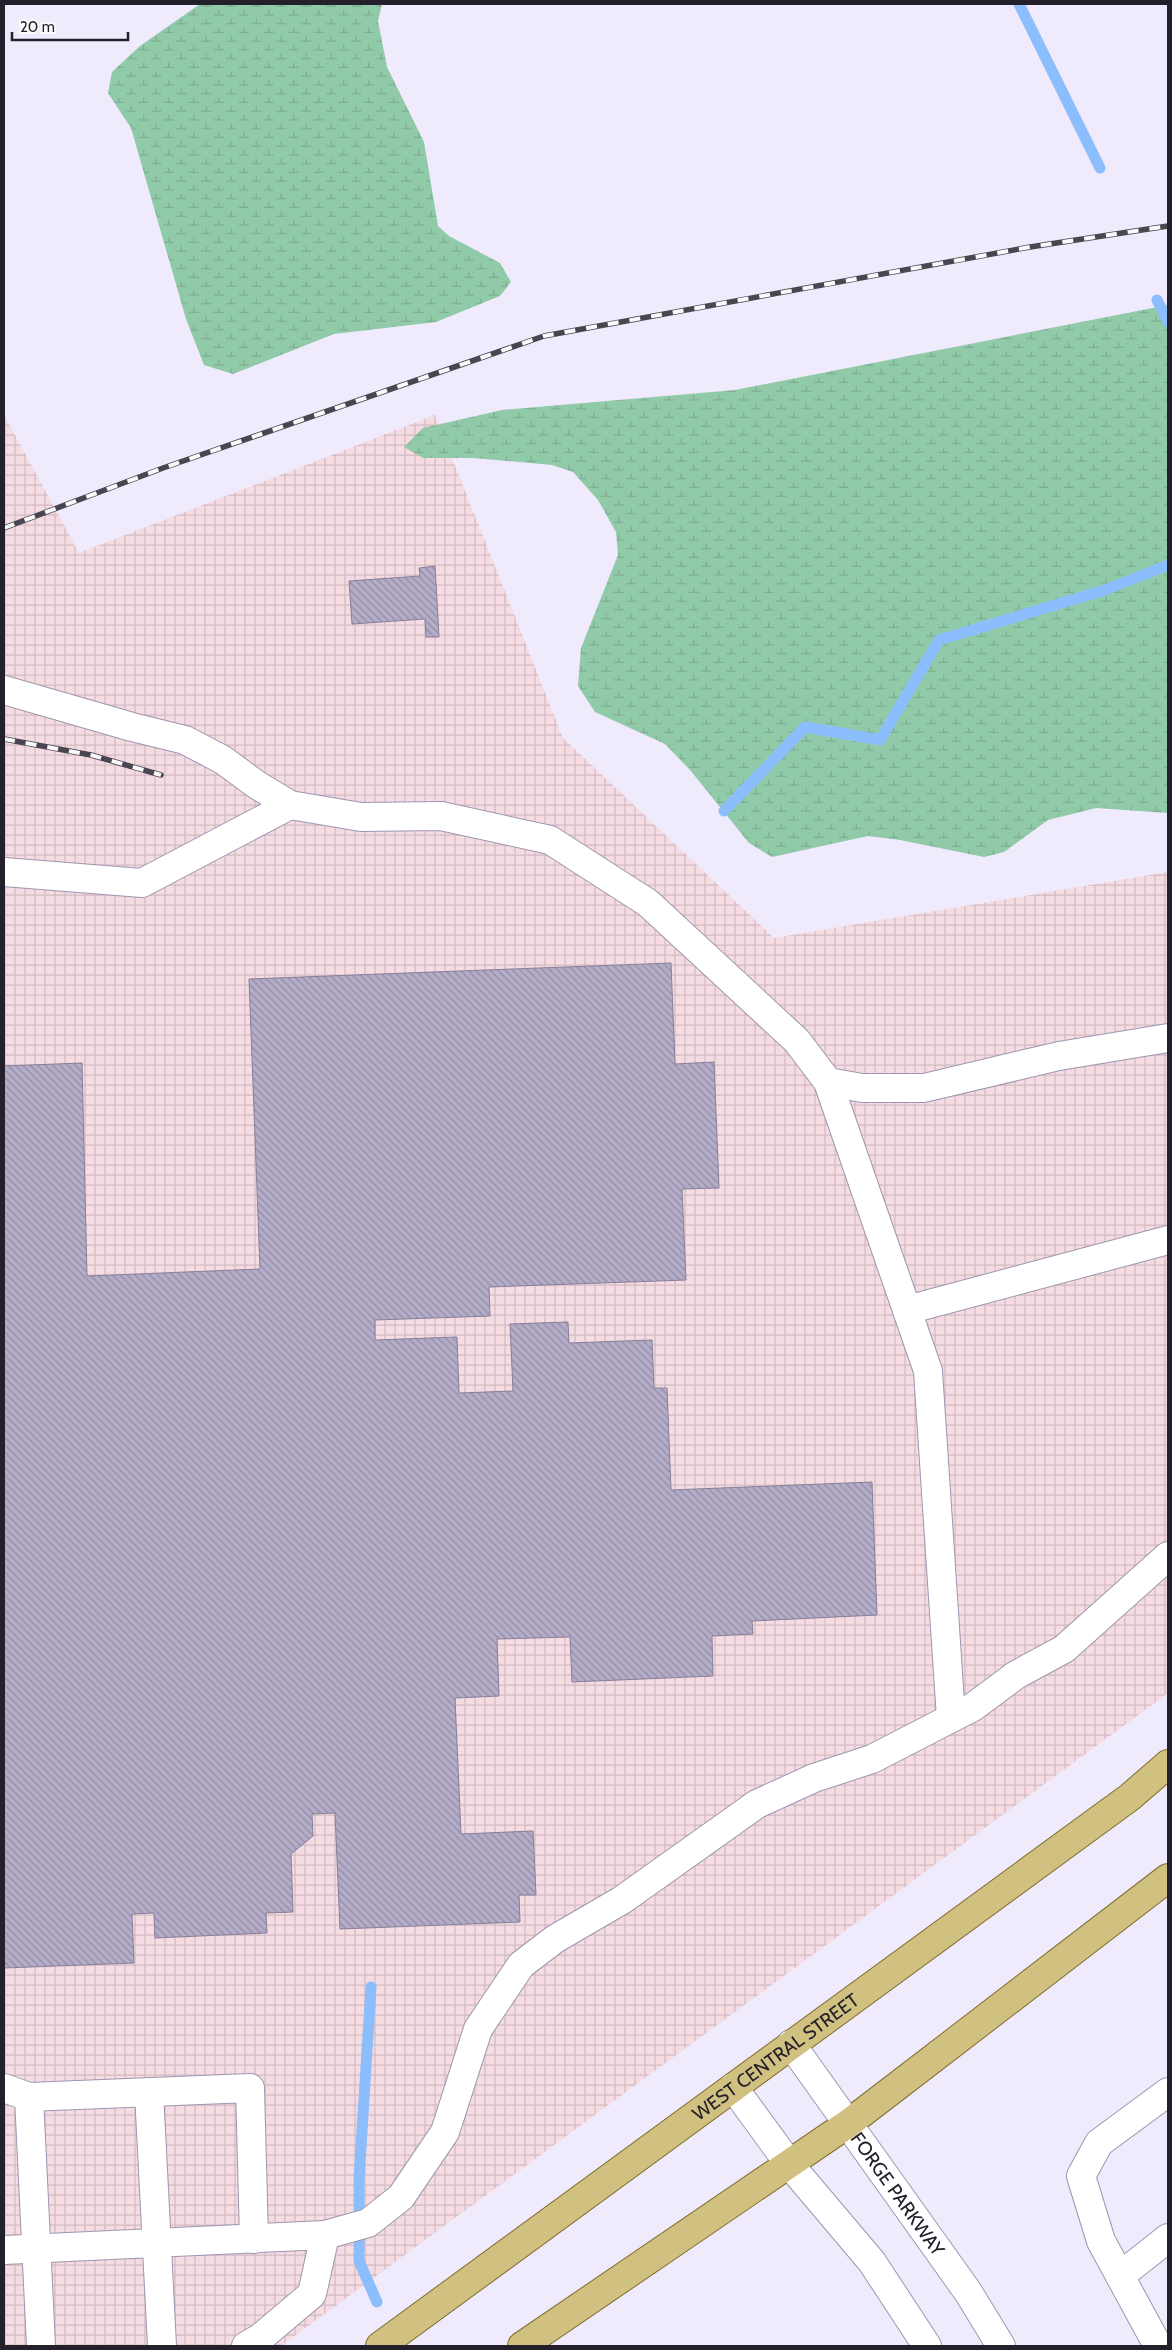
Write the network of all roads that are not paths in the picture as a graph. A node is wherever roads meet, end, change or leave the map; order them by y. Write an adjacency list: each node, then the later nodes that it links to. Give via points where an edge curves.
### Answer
1 (4, 690): 2 (street, via 184,740 223,760 256,786)
2 (290, 805): 3 (street, via 142,883); 5 (street, via 361,817 441,816 550,840 648,903 797,1041)
3 (4, 872)
4 (1168, 1038): 5 (street, via 1059,1056 924,1088 862,1088)
5 (828, 1082): 7 (street)
6 (1168, 1240): 7 (street)
7 (907, 1310): 9 (street, via 928,1371)
8 (1168, 1556): 9 (street, via 1064,1649 1016,1675 973,1707)
9 (951, 1718): 20 (street, via 872,1758 814,1778 757,1804 622,1900 555,1939 522,1965 478,2029 445,2132 402,2197 368,2222)
10 (1168, 1764): 12 (main road, WEST CENTRAL STREET, via 1130,1797)
11 (1168, 1878): 18 (main road)
12 (791, 2044): 13 (main road, WEST CENTRAL STREET); 18 (street, FORGE PARKWAY)
13 (733, 2086): 19 (street); 30 (main road, WEST CENTRAL STREET)
14 (4, 2088): 17 (street)
15 (149, 2092): 17 (street); 22 (street, via 250,2088); 23 (street)
16 (1168, 2092): 26 (street, via 1099,2143 1081,2176 1101,2241)
17 (29, 2097): 24 (street)
18 (849, 2123): 19 (main road); 33 (street, FORGE PARKWAY, via 968,2292)
19 (790, 2164): 31 (main road); 32 (street, via 872,2262)
20 (325, 2235): 22 (street); 29 (street, via 312,2294)
21 (1168, 2238): 26 (street)
22 (254, 2239): 23 (street)
23 (156, 2243): 24 (street); 28 (street)
24 (36, 2249): 25 (street); 27 (street)
25 (4, 2250)
26 (1120, 2276): 34 (street)
27 (41, 2346)
28 (162, 2346)
29 (246, 2346)
30 (380, 2346)
31 (522, 2346)
32 (927, 2346)
33 (1001, 2346)
34 (1158, 2346)

